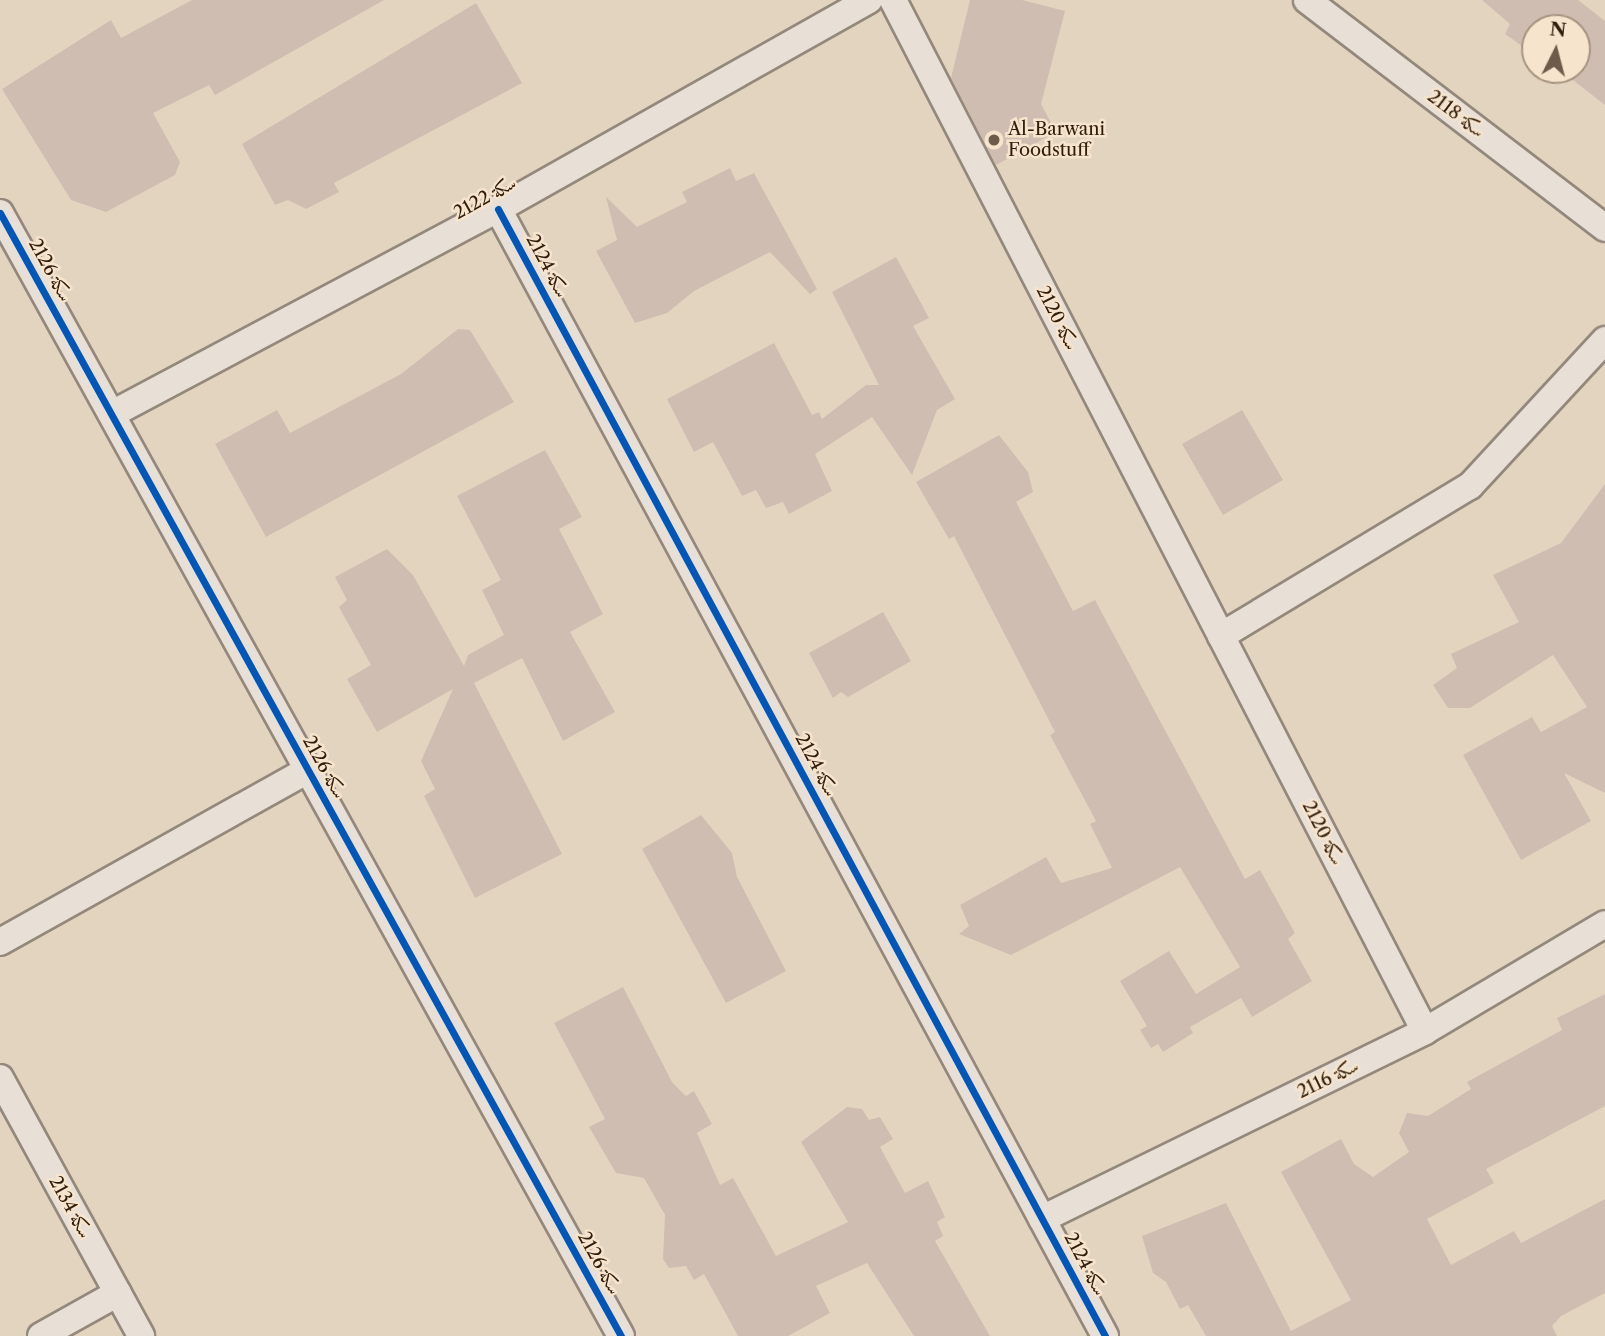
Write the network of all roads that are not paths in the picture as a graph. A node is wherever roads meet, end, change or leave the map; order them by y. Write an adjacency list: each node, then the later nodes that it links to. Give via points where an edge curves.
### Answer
1 (869, 0): 4 (street, سكة 2122)
2 (893, 0): 9 (street, سكة 2120)
3 (1307, 0): 6 (street, سكة 2118)
4 (498, 209): 8 (street, سكة 2122); 15 (street, سكة 2124)
5 (0, 213): 8 (street, سكة 2126)
6 (1605, 228)
7 (1605, 340): 9 (street, via 1470,486)
8 (112, 414): 10 (street, سكة 2126)
9 (1221, 636): 13 (street, سكة 2120)
10 (308, 770): 12 (street); 19 (street, سكة 2126)
11 (1605, 924): 13 (street, سكة 2116)
12 (0, 942)
13 (1425, 1031): 15 (street, سكة 2116)
14 (0, 1078): 16 (street, سكة 2134)
15 (1042, 1219): 20 (street, سكة 2124)
16 (118, 1293): 17 (street); 18 (street, سكة 2134)
17 (41, 1336)
18 (141, 1336)
19 (621, 1336)
20 (1105, 1336)

